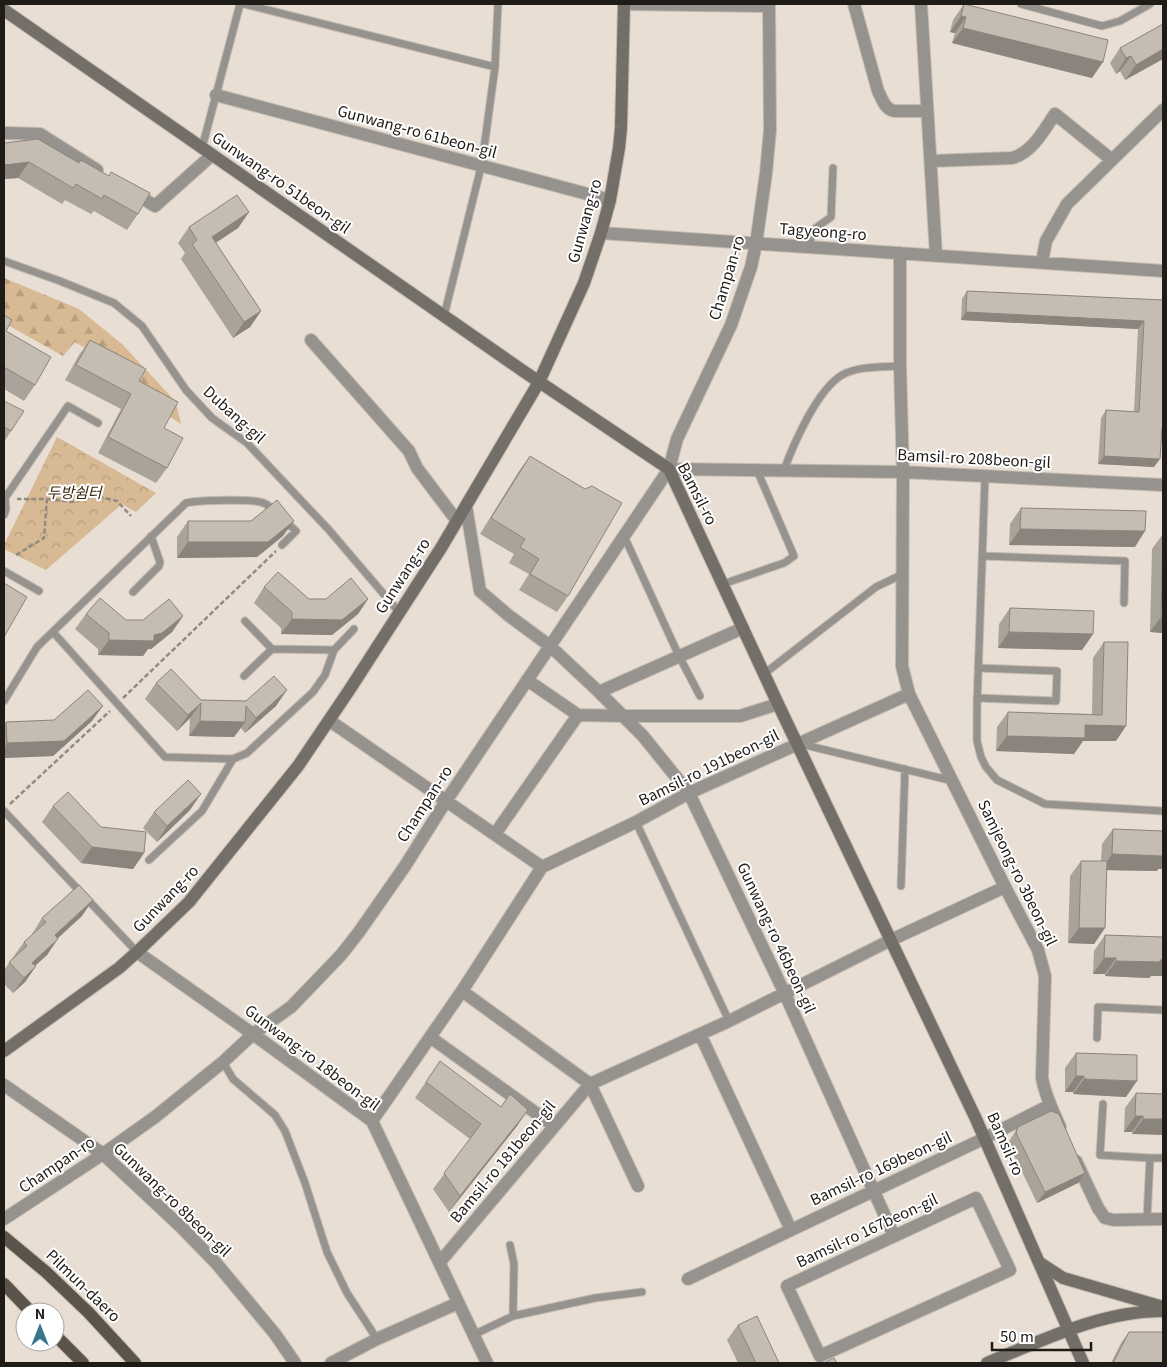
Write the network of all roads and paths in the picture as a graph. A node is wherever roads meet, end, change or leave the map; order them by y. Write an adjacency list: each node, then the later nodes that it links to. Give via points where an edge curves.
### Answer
1 (242, 4): 10 (lane); 11 (lane)
2 (498, 4): 10 (lane)
3 (624, 4): 8 (street, Gunwang-ro); 22 (main road, Gunwang-ro, via 621,128)
4 (854, 4): 13 (street, via 883,102 889,110)
5 (921, 4): 13 (street)
6 (1021, 4): 7 (lane, via 1102,26 1120,21)
7 (1150, 4)
8 (769, 5): 24 (street, Champan-ro, via 770,130)
9 (4, 10): 15 (main road, Gunwang-ro 51beon-gil)
10 (495, 67): 18 (lane)
11 (216, 96): 15 (lane); 18 (street, Gunwang-ro 61beon-gil)
12 (1163, 110): 16 (street)
13 (927, 111): 17 (street)
14 (4, 134): 20 (street, via 40,134)
15 (207, 151): 21 (street, via 155,206); 31 (main road, Gunwang-ro 51beon-gil)
16 (1112, 160): 17 (street, via 1055,114 1021,156); 29 (street, via 1067,204 1046,241)
17 (931, 161): 27 (street)
18 (481, 166): 22 (street, Gunwang-ro 61beon-gil); 31 (lane)
19 (833, 168): 25 (lane, via 831,217 813,230)
20 (106, 175)
21 (122, 185)
22 (610, 200): 23 (main road, Gunwang-ro)
23 (602, 233): 24 (street, Tagyeong-ro); 34 (main road, Gunwang-ro, via 584,283)
24 (756, 244): 25 (street, Tagyeong-ro); 36 (street, Champan-ro, via 731,325 677,439)
25 (809, 247): 26 (street, Tagyeong-ro)
26 (900, 253): 27 (street, Tagyeong-ro); 33 (street, Samjeong-ro 3beon-gil)
27 (936, 255): 29 (street, Tagyeong-ro)
28 (4, 261): 59 (lane, Dubang-gil, via 114,303 142,326 186,390 212,418 247,443 329,530)
29 (1042, 262): 30 (street, Tagyeong-ro)
30 (1163, 272)
31 (444, 316): 34 (main road, Gunwang-ro 51beon-gil)
32 (311, 340): 47 (street, via 409,451 416,468)
33 (900, 366): 38 (lane, via 861,369 843,374 831,384 799,432); 39 (street, Samjeong-ro 3beon-gil)
34 (539, 382): 36 (main road, Bamsil-ro); 44 (main road, Gunwang-ro)
35 (98, 423): 42 (lane, via 68,406)
36 (669, 469): 37 (street, Bamsil-ro 208beon-gil); 49 (street, Champan-ro); 55 (main road, Bamsil-ro)
37 (756, 470): 38 (street, Bamsil-ro 208beon-gil); 55 (lane, via 794,556 784,564)
38 (784, 470): 39 (street, Bamsil-ro 208beon-gil)
39 (903, 472): 40 (street, Bamsil-ro 208beon-gil); 54 (street, Samjeong-ro 3beon-gil)
40 (985, 476): 41 (street, Bamsil-ro 208beon-gil); 52 (lane)
41 (1163, 485)
42 (4, 498): 43 (path); 45 (lane)
43 (47, 499): 46 (path, via 72,502 96,496 117,501); 51 (path, via 44,538)
44 (466, 506): 47 (main road, Gunwang-ro); 64 (street, Gunwang-ro 46beon-gil, via 480,591)
45 (4, 515)
46 (131, 516)
47 (457, 521): 59 (main road, Gunwang-ro)
48 (152, 536): 50 (lane, via 186,503 257,501 269,505 296,531); 57 (lane, via 160,562); 63 (lane)
49 (624, 536): 64 (street, Champan-ro); 67 (lane)
50 (282, 545): 77 (path)
51 (16, 555)
52 (982, 556): 58 (lane, via 1125,561); 68 (lane)
53 (4, 571): 56 (lane)
54 (903, 573): 69 (lane, via 876,588); 73 (street, Samjeong-ro 3beon-gil, via 902,666)
55 (723, 584): 61 (main road, Bamsil-ro)
56 (39, 592)
57 (133, 592)
58 (1124, 603)
59 (399, 612): 81 (main road, Gunwang-ro)
60 (245, 620): 65 (lane)
61 (743, 628): 67 (street); 69 (main road, Bamsil-ro)
62 (354, 629): 66 (lane)
63 (53, 632): 76 (lane, via 37,647); 77 (lane)
64 (550, 646): 71 (street, Champan-ro); 72 (street, Gunwang-ro 46beon-gil)
65 (272, 649): 66 (lane); 70 (lane)
66 (334, 650): 83 (lane, via 325,674 313,692 247,753)
67 (679, 656): 72 (street); 74 (lane)
68 (978, 668): 75 (lane); 75 (lane, via 1057,671 1057,678 1056,701)
69 (764, 674): 78 (main road, Bamsil-ro)
70 (244, 676)
71 (528, 680): 79 (street); 87 (street, Champan-ro)
72 (599, 692): 80 (street, Gunwang-ro 46beon-gil)
73 (909, 694): 82 (street); 85 (street, Samjeong-ro 3beon-gil)
74 (700, 696)
75 (977, 698): 89 (lane, via 980,757 997,780 1045,804)
76 (4, 701)
77 (117, 704): 83 (lane, via 165,757); 88 (path)
78 (778, 704): 80 (street, via 740,716); 82 (main road, Bamsil-ro)
79 (578, 715): 80 (street); 91 (street)
80 (622, 716): 86 (street, Gunwang-ro 46beon-gil, via 643,736)
81 (330, 721): 87 (street); 97 (main road, Gunwang-ro, via 194,896)
82 (797, 743): 84 (lane); 86 (street, Bamsil-ro 191beon-gil); 96 (main road, Bamsil-ro)
83 (233, 759): 92 (lane, via 202,811)
84 (905, 770): 85 (lane); 94 (lane)
85 (954, 781): 95 (street, Samjeong-ro 3beon-gil)
86 (689, 793): 90 (street, Bamsil-ro 191beon-gil); 99 (street, Gunwang-ro 46beon-gil)
87 (446, 800): 91 (street); 102 (street, Champan-ro, via 395,880 341,955 291,1007)
88 (4, 810): 97 (lane)
89 (1163, 811)
90 (636, 822): 93 (street, Bamsil-ro 191beon-gil); 101 (lane, Bamsil-ro 191beon-gil)
91 (495, 834): 93 (street)
92 (149, 860)
93 (542, 867): 98 (street)
94 (901, 886)
95 (1005, 887): 96 (street); 111 (street, Samjeong-ro 3beon-gil, via 1032,936 1045,976 1042,1068)
96 (891, 940): 99 (street, Bamsil-ro 181beon-gil); 114 (main road, Bamsil-ro)
97 (137, 952): 102 (street, Gunwang-ro 18beon-gil); 106 (main road, Gunwang-ro)
98 (462, 991): 104 (street); 109 (street)
99 (785, 994): 101 (street, Bamsil-ro 181beon-gil); 119 (street, Gunwang-ro 46beon-gil)
100 (1163, 1010): 105 (lane, via 1098,1007)
101 (729, 1021): 103 (street, Bamsil-ro 181beon-gil)
102 (253, 1034): 107 (street, Champan-ro); 112 (street, Gunwang-ro 18beon-gil)
103 (700, 1034): 109 (street, Bamsil-ro 181beon-gil); 123 (street)
104 (430, 1037): 112 (street); 113 (street)
105 (1097, 1038)
106 (4, 1051)
107 (223, 1062): 115 (street, Champan-ro); 139 (lane, via 233,1079 275,1115 285,1131 327,1252 346,1293)
108 (4, 1084): 115 (street, Gunwang-ro 8beon-gil)
109 (590, 1084): 113 (street, Bamsil-ro 181beon-gil); 118 (street)
110 (1103, 1104): 116 (lane, via 1100,1155)
111 (1050, 1105): 114 (street, Bamsil-ro 169beon-gil); 121 (street, Samjeong-ro 3beon-gil, via 1105,1218)
112 (372, 1121): 127 (street, Gunwang-ro 18beon-gil)
113 (554, 1126): 127 (street, Bamsil-ro 181beon-gil)
114 (985, 1138): 119 (street, Bamsil-ro 169beon-gil); 128 (main road, Bamsil-ro)
115 (103, 1154): 120 (street, Champan-ro); 143 (street, Gunwang-ro 8beon-gil, via 216,1264)
116 (1150, 1158): 117 (lane); 121 (lane)
117 (1163, 1158)
118 (638, 1186)
119 (874, 1191): 123 (street, Bamsil-ro 169beon-gil); 124 (street, Gunwang-ro 46beon-gil)
120 (4, 1219)
121 (1147, 1219): 122 (street, Samjeong-ro 3beon-gil)
122 (1163, 1219)
123 (791, 1230): 129 (street, Bamsil-ro 169beon-gil)
124 (894, 1236): 124 (street, Bamsil-ro 167beon-gil, via 788,1286 820,1356 1010,1270 976,1198)
125 (4, 1237): 142 (main road, Pilmun-daero, via 83,1307)
126 (510, 1245): 136 (lane, via 514,1264)
127 (440, 1262): 133 (street, Gunwang-ro 18beon-gil)
128 (1040, 1263): 134 (main road, via 1063,1278); 137 (main road, Bamsil-ro)
129 (688, 1279)
130 (4, 1284): 132 (main road)
131 (642, 1292): 136 (lane, via 595,1298)
132 (22, 1302)
133 (458, 1303): 138 (street, Gunwang-ro 18beon-gil); 139 (street)
134 (1163, 1307)
135 (1163, 1311): 137 (main road, via 1116,1316)
136 (513, 1316): 138 (lane)
137 (1069, 1330): 146 (main road); 147 (main road, Bamsil-ro)
138 (473, 1335): 145 (street, Gunwang-ro 18beon-gil)
139 (378, 1339): 144 (street)
140 (65, 1345): 141 (main road)
141 (83, 1363)
142 (135, 1363)
143 (295, 1363)
144 (330, 1363)
145 (487, 1363)
146 (987, 1363)
147 (1083, 1363)

